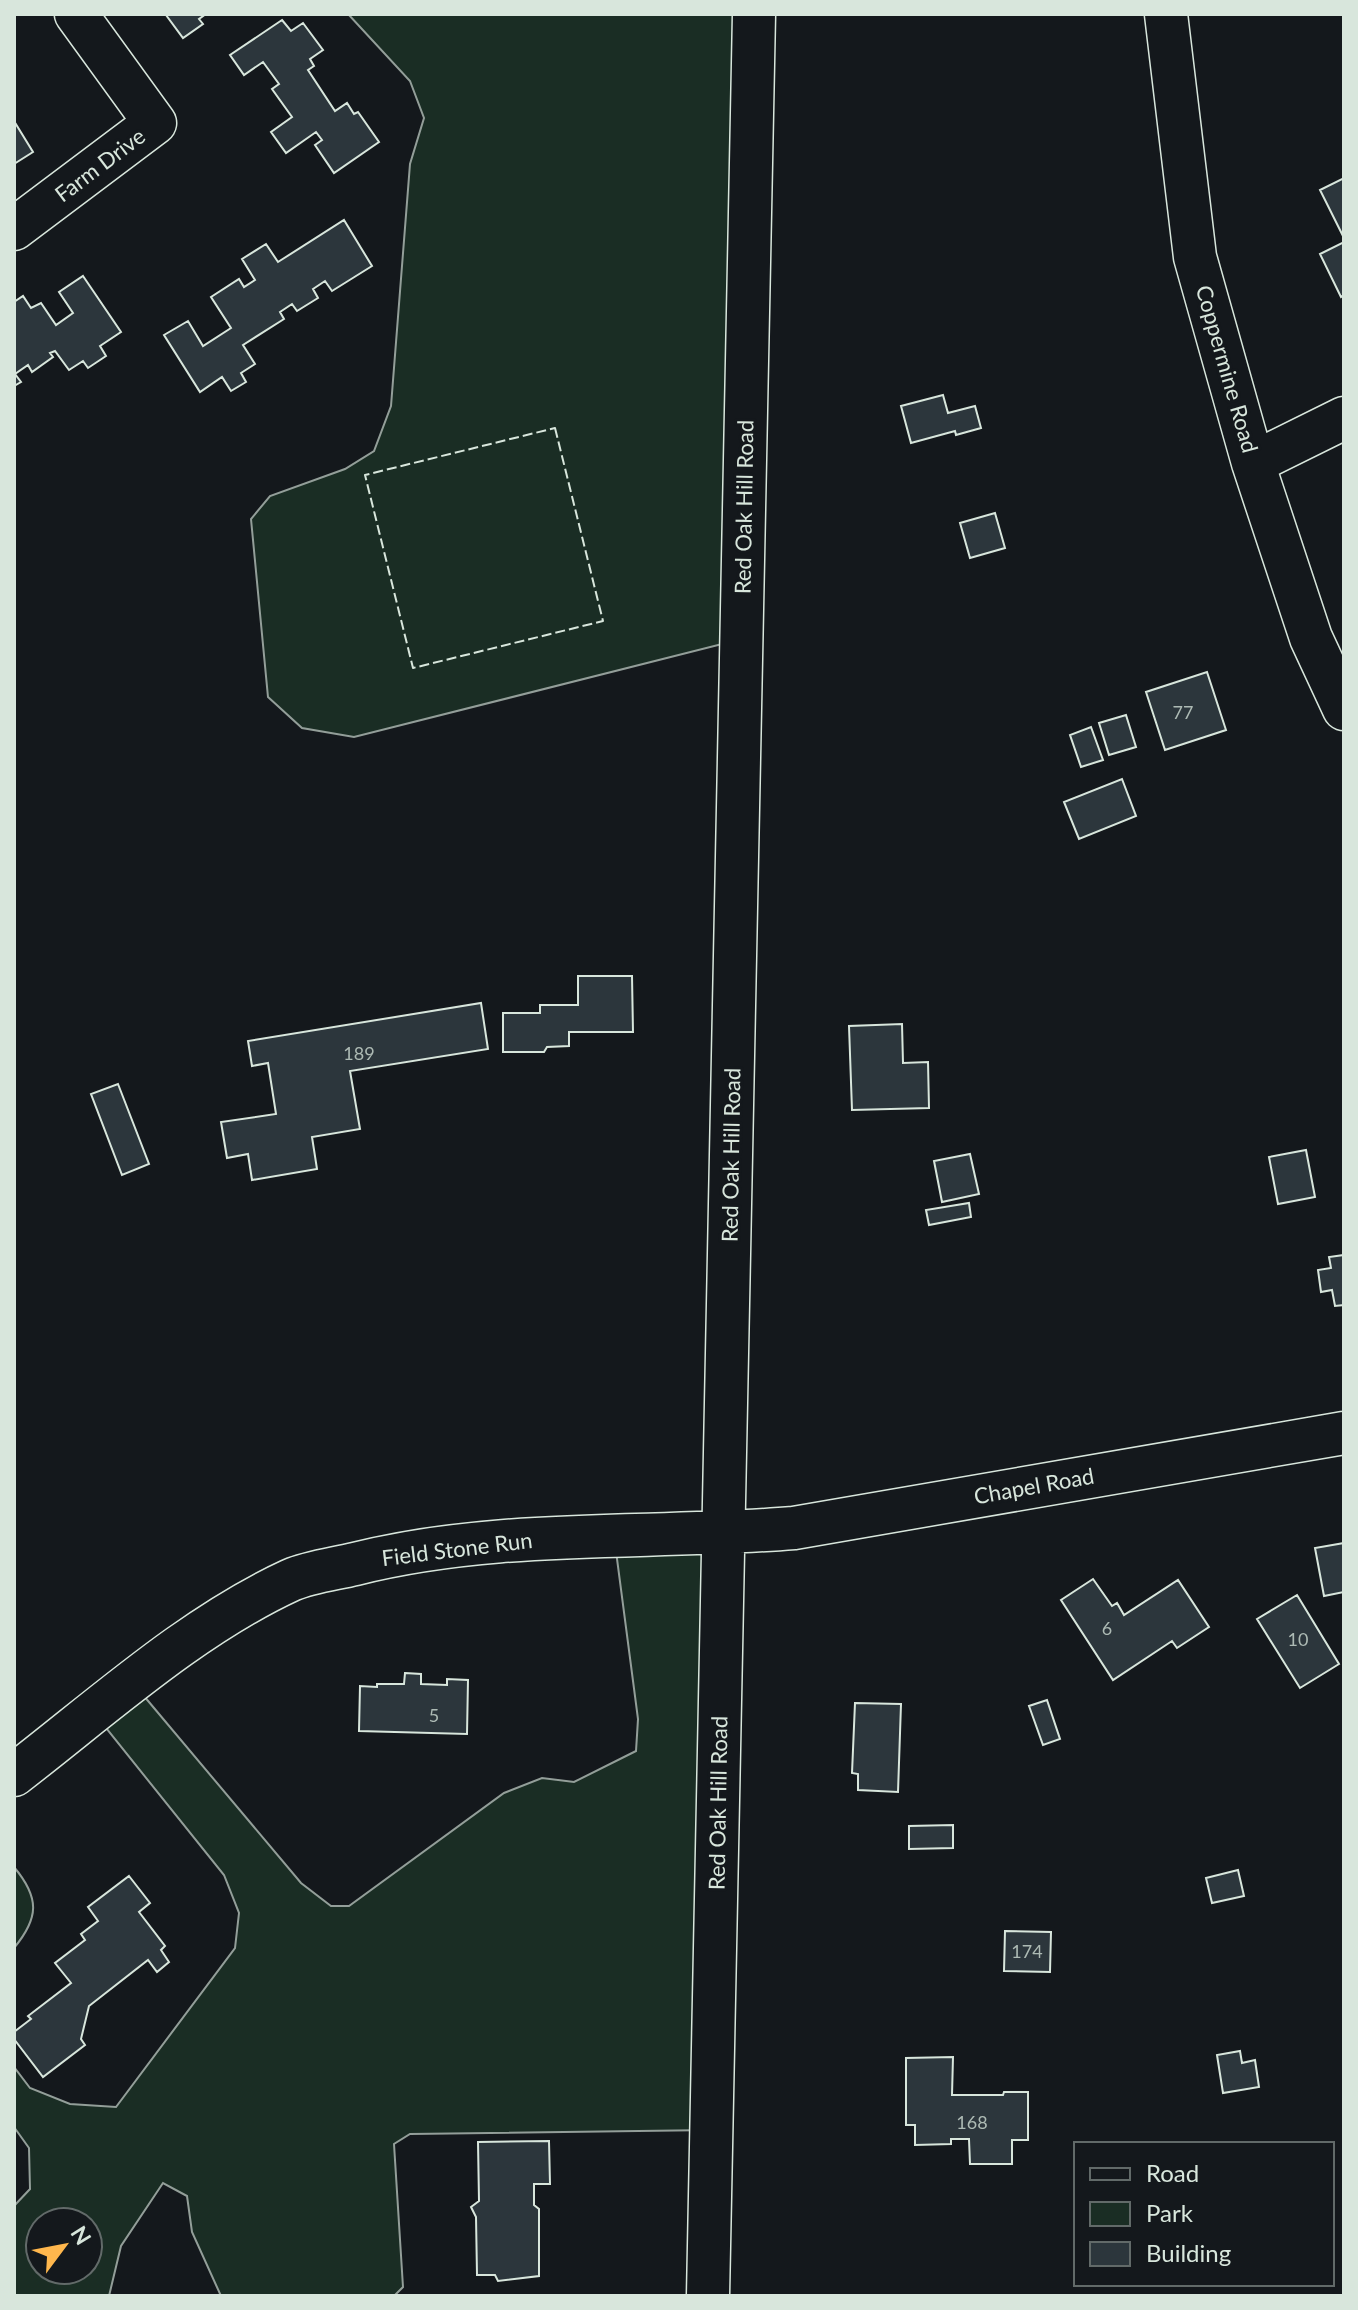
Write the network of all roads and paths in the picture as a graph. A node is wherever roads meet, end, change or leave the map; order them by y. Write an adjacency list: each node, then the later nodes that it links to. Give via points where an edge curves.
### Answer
1 (76, 14): 4 (street, Farm Drive, via 155,123)
2 (754, 14): 9 (street, Red Oak Hill Road)
3 (1166, 14): 6 (street, Coppermine Road, via 1195,257)
4 (14, 229)
5 (1344, 418): 6 (street)
6 (1253, 463): 7 (street, Coppermine Road, via 1311,638)
7 (1344, 709)
8 (1344, 1433): 9 (street, Chapel Road, via 794,1528)
9 (724, 1533): 10 (street, Field Stone Run, via 530,1539 414,1551 293,1579 205,1628); 11 (street, Red Oak Hill Road)
10 (14, 1775)
11 (708, 2296)

